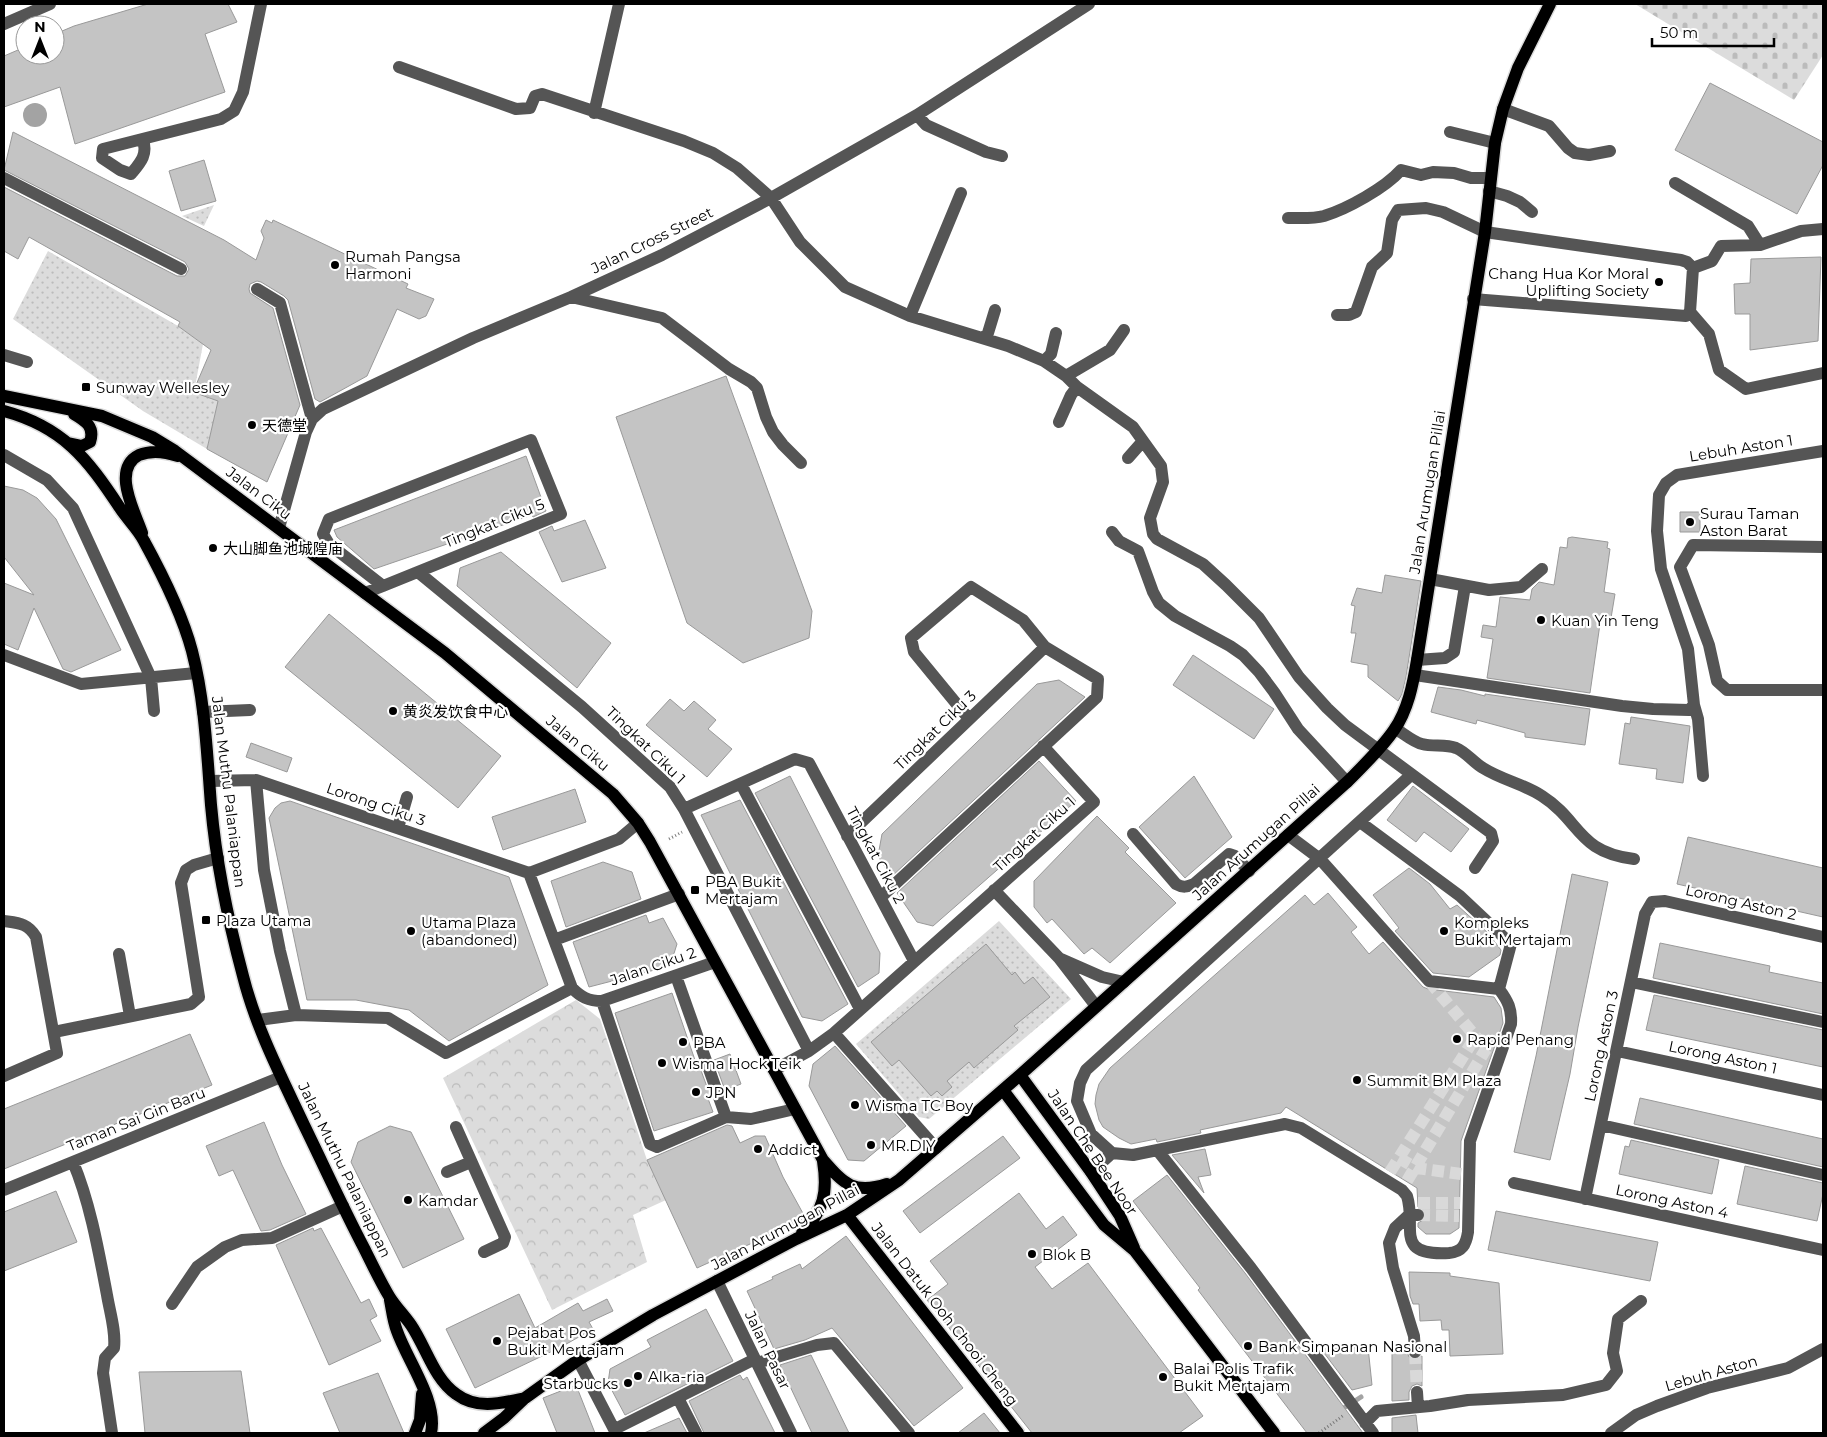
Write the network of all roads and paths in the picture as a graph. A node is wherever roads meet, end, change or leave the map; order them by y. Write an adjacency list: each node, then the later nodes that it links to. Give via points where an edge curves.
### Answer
1 (50, 4): 6 (street)
2 (261, 4): 12 (street, via 243,92 234,111 221,119)
3 (619, 4): 9 (street)
4 (1089, 4): 10 (street, Jalan Cross Street)
5 (1550, 4): 8 (main road, Jalan Arumugan Pillai, via 1518,68)
6 (4, 24)
7 (399, 67): 9 (street, via 516,109 530,108 535,96 542,94)
8 (1503, 109): 13 (main road, Jalan Arumugan Pillai); 14 (street, via 1549,126 1575,153)
9 (594, 113): 20 (street, via 713,152)
10 (917, 115): 15 (street, via 926,125); 20 (street, Jalan Cross Street)
11 (1450, 132): 13 (street)
12 (143, 140)
13 (1495, 143): 18 (main road, Jalan Arumugan Pillai)
14 (1610, 152)
15 (1002, 156)
16 (4, 178): 27 (street)
17 (1675, 183): 25 (street, via 1748,226)
18 (1489, 185): 21 (street); 22 (street, via 1454,173 1421,175 1402,170 1341,209 1323,216); 24 (main road, Jalan Arumugan Pillai)
19 (961, 193): 34 (street)
20 (771, 198): 29 (street, Jalan Cross Street, via 662,255); 34 (street, via 800,242 845,286)
21 (1532, 212)
22 (1288, 218)
23 (1823, 229): 25 (street, via 1801,231)
24 (1485, 232): 26 (street, via 1682,260); 30 (main road, Jalan Arumugan Pillai); 33 (street, via 1442,212 1426,208 1398,210 1392,220 1387,253 1372,267 1356,312)
25 (1760, 245): 26 (street, via 1721,246 1712,261)
26 (1693, 268): 32 (street)
27 (181, 269)
28 (258, 289): 47 (street, via 280,303)
29 (571, 297): 47 (street, Jalan Cross Street, via 430,358 323,409); 55 (street, via 662,318 751,382 757,388 773,432)
30 (1473, 299): 32 (street, via 1686,316); 62 (main road, Jalan Arumugan Pillai)
31 (995, 310): 37 (street)
32 (1690, 312): 41 (street, via 1709,334 1719,370 1746,389)
33 (1337, 315)
34 (910, 316): 37 (street)
35 (1124, 330): 42 (street, via 1110,350)
36 (1056, 333): 39 (street, via 1051,354)
37 (984, 338): 39 (street)
38 (4, 354): 40 (street)
39 (1044, 361): 42 (street)
40 (27, 362)
41 (1823, 373)
42 (1066, 376): 43 (street)
43 (1077, 387): 48 (street); 49 (street, via 1133,426)
44 (4, 396): 45 (main road, Jalan Ciku)
45 (68, 410): 50 (main road, via 87,421 92,432 86,445); 54 (main road, Jalan Ciku, via 114,420 152,437)
46 (4, 411): 50 (main road, Jalan Muthu Palaniappan, via 48,428)
47 (312, 419): 56 (street)
48 (1059, 422)
49 (1143, 440): 53 (street); 80 (street, via 1163,473 1150,518 1153,534 1203,564 1226,585 1259,618 1299,677 1327,708)
50 (68, 443): 58 (main road, Jalan Muthu Palaniappan, via 98,477)
51 (1823, 451): 73 (street, Lebuh Aston 1, via 1677,475 1666,483 1659,495 1657,531 1661,569 1688,649)
52 (4, 455): 71 (street, via 47,480 73,508)
53 (1128, 458)
54 (187, 459): 56 (main road, Jalan Ciku); 58 (main road, via 152,453 138,456 128,466 126,487)
55 (802, 464)
56 (279, 528): 65 (main road, Jalan Ciku)
57 (1112, 532): 85 (street, via 1119,541 1138,551 1159,603 1175,616 1243,655 1264,678 1298,728)
58 (143, 539): 69 (main road, Jalan Muthu Palaniappan, via 187,636)
59 (1823, 547): 72 (street, via 1693,545 1680,567 1709,645 1717,681 1727,690)
60 (1542, 569): 64 (street, via 1521,587 1488,590)
61 (418, 572): 63 (street, Tingkat Ciku 5); 63 (street, Tingkat Ciku 5, via 561,514 531,440 329,519 323,534 329,544); 88 (street, Tingkat Ciku 1, via 582,707 670,787)
62 (1430, 579): 64 (street); 68 (main road, Jalan Arumugan Pillai)
63 (383, 586): 65 (street, Tingkat Ciku 5)
64 (1465, 586): 68 (street, via 1454,652 1445,658)
65 (365, 593): 90 (main road, Jalan Ciku, via 445,653 613,794)
66 (1045, 647): 77 (street, Tingkat Ciku 3); 77 (street, via 1023,620 971,587 911,638 914,652); 79 (street, via 1098,679 1097,697)
67 (4, 655): 71 (street, via 81,684)
68 (1417, 660): 70 (main road, Jalan Arumugan Pillai)
69 (196, 673): 71 (street); 76 (main road, Jalan Muthu Palaniappan)
70 (1415, 675): 73 (street, via 1630,707 1689,710); 78 (main road, Jalan Arumugan Pillai)
71 (151, 678): 75 (street)
72 (1823, 690)
73 (1694, 705): 82 (street)
74 (250, 710): 76 (street)
75 (154, 711)
76 (203, 712): 83 (main road, Jalan Muthu Palaniappan)
77 (969, 719): 94 (street, Tingkat Ciku 3)
78 (1396, 728): 80 (main road, Jalan Arumugan Pillai); 97 (street, via 1421,744 1457,749 1482,768 1540,794 1561,810 1581,835 1599,850)
79 (1043, 746): 101 (street, Tingkat Ciku 1, via 1094,802); 103 (street)
80 (1378, 751): 81 (street); 85 (main road, Jalan Arumugan Pillai)
81 (1412, 775): 89 (street); 98 (street, via 1491,833 1493,842)
82 (1703, 776)
83 (210, 780): 84 (street, Lorong Ciku 3); 95 (main road, Jalan Muthu Palaniappan)
84 (256, 780): 91 (street, Lorong Ciku 3); 120 (street, via 264,870)
85 (1347, 782): 93 (main road, Jalan Arumugan Pillai)
86 (741, 784): 88 (street); 94 (street, Tingkat Ciku 2, via 795,759 809,763); 119 (street)
87 (407, 797): 91 (street)
88 (684, 809): 126 (street, Tingkat Ciku 1)
89 (1360, 822): 96 (street); 116 (street, via 1460,896 1511,944)
90 (638, 823): 100 (street, via 618,838); 102 (main road, Jalan Ciku)
91 (398, 828): 100 (street, Lorong Ciku 3)
92 (1133, 834): 99 (street, via 1182,887 1194,884 1229,854 1235,856)
93 (1288, 835): 96 (street); 99 (main road, Jalan Arumugan Pillai)
94 (847, 836): 103 (street, Tingkat Ciku 2)
95 (218, 858): 121 (street, via 186,870 181,883 198,997 191,1004); 122 (main road, Jalan Muthu Palaniappan, via 243,978)
96 (1320, 859): 116 (street, via 1429,981); 140 (street, via 1086,1070 1077,1102 1091,1134)
97 (1634, 859)
98 (1475, 868)
99 (1248, 871): 113 (main road, Jalan Arumugan Pillai)
100 (529, 873): 107 (street)
101 (994, 890): 109 (street, Tingkat Ciku 1); 110 (street, Tingkat Ciku 1)
102 (678, 894): 107 (street); 111 (main road, Jalan Ciku)
103 (881, 897): 110 (street, Tingkat Ciku 2)
104 (1652, 902): 106 (street, Lorong Aston 2, via 1665,901); 114 (street, Lorong Aston 3, via 1645,914)
105 (4, 920): 124 (street, via 31,928 36,937)
106 (1823, 936)
107 (554, 940): 115 (street)
108 (119, 954): 121 (street)
109 (1058, 958): 113 (street, Tingkat Ciku 1, via 1102,977); 118 (street, Tingkat Ciku 1)
110 (914, 961): 119 (street, Tingkat Ciku 1)
111 (715, 962): 112 (street, Jalan Ciku 2); 128 (main road, Jalan Ciku)
112 (676, 976): 117 (street, Jalan Ciku 2); 135 (street)
113 (1124, 982): 118 (main road, Jalan Arumugan Pillai)
114 (1632, 982): 123 (street); 127 (street, Lorong Aston 3)
115 (572, 988): 117 (street, via 590,1001); 120 (street, via 446,1053 388,1018)
116 (1498, 989): 152 (street, via 1508,1001 1512,1024 1470,1141 1465,1174 1466,1242 1461,1250 1431,1254 1422,1251 1409,1236)
117 (602, 1001): 135 (street, via 650,1144 657,1147)
118 (1096, 1006): 129 (main road, Jalan Arumugan Pillai)
119 (860, 1009): 125 (street, Tingkat Ciku 1)
120 (296, 1015): 122 (street)
121 (130, 1016): 124 (street)
122 (258, 1020): 131 (main road, Jalan Muthu Palaniappan)
123 (1823, 1022)
124 (54, 1032): 130 (street, via 58,1053)
125 (834, 1033): 126 (street, Tingkat Ciku 1); 138 (street)
126 (808, 1051): 128 (street, Tingkat Ciku 1)
127 (1617, 1051): 133 (street, Lorong Aston 1); 137 (street, Lorong Aston 3)
128 (774, 1070): 134 (main road, Jalan Ciku)
129 (1020, 1075): 132 (main road, Jalan Arumugan Pillai); 145 (main road, Jalan Che Bee Noor)
130 (4, 1076)
131 (281, 1077): 142 (street, Taman Sai Gin Baru); 151 (main road, Jalan Muthu Palaniappan)
132 (1003, 1090): 138 (main road, Jalan Arumugan Pillai); 156 (main road, Jalan Che Bee Noor, via 1104,1226)
133 (1823, 1095)
134 (795, 1109): 135 (street, via 752,1119); 141 (main road, Jalan Ciku)
135 (726, 1117)
136 (456, 1126): 143 (street)
137 (1601, 1126): 146 (street); 150 (street, Lorong Aston 3)
138 (936, 1148): 147 (main road, Jalan Arumugan Pillai)
139 (1158, 1151): 140 (street, via 1133,1155); 152 (street, via 1293,1125 1404,1186); 170 (street, via 1251,1268)
140 (1112, 1153): 145 (street)
141 (823, 1160): 147 (main road, via 835,1175 853,1187 874,1188); 154 (main road, via 826,1177 824,1200 811,1224)
142 (73, 1162): 149 (street, Taman Sai Gin Baru); 174 (street, via 100,1259 114,1330 114,1348 105,1358 103,1373)
143 (471, 1162): 144 (street); 157 (street, via 505,1237 503,1243)
144 (447, 1172)
145 (1091, 1172): 156 (main road, Jalan Che Bee Noor, via 1120,1216)
146 (1823, 1175)
147 (898, 1180): 153 (main road, Jalan Arumugan Pillai)
148 (1514, 1183): 150 (street, Lorong Aston 4)
149 (4, 1190)
150 (1585, 1199): 155 (street, Lorong Aston 4)
151 (343, 1206): 159 (main road, Jalan Muthu Palaniappan); 161 (street, via 272,1238 242,1240 225,1246 197,1267)
152 (1414, 1209): 163 (street, via 1395,1228 1389,1243 1393,1268 1414,1336)
153 (847, 1215): 154 (main road, Jalan Arumugan Pillai); 181 (main road, Jalan Datuk Ooh Chooi Cheng)
154 (796, 1239): 158 (main road, Jalan Arumugan Pillai)
155 (1823, 1250)
156 (1135, 1251): 182 (main road, Jalan Che Bee Noor)
157 (484, 1252)
158 (717, 1281): 164 (main road, Jalan Arumugan Pillai); 165 (street, Jalan Pasar)
159 (390, 1298): 166 (main road, Jalan Muthu Palaniappan, via 397,1332); 168 (main road, Jalan Muthu Palaniappan, via 412,1326 450,1390 468,1401 493,1404)
160 (1641, 1301): 171 (street, via 1618,1319 1613,1353 1617,1370 1606,1385 1563,1395 1468,1400)
161 (172, 1304)
162 (1823, 1349): 185 (street, Lebuh Aston, via 1788,1368 1707,1388 1657,1406 1636,1415)
163 (1415, 1352)
164 (578, 1360): 168 (main road, Jalan Arumugan Pillai); 173 (street)
165 (756, 1361): 169 (street); 179 (street, Jalan Pasar); 180 (street, via 834,1342)
166 (423, 1388): 175 (main road, via 420,1420); 176 (main road, Jalan Muthu Palaniappan, via 430,1411)
167 (1417, 1392): 171 (street)
168 (525, 1398): 177 (main road, Jalan Arumugan Pillai)
169 (678, 1398): 173 (street); 178 (street)
170 (1353, 1408): 172 (street); 183 (path)
171 (1418, 1408): 172 (street, via 1377,1411)
172 (1365, 1423): 184 (street)
173 (616, 1431)
174 (112, 1433)
175 (415, 1433)
176 (430, 1433)
177 (484, 1433)
178 (696, 1433)
179 (791, 1433)
180 (909, 1433)
181 (1018, 1433)
182 (1274, 1433)
183 (1318, 1433)
184 (1373, 1433)
185 (1611, 1433)

